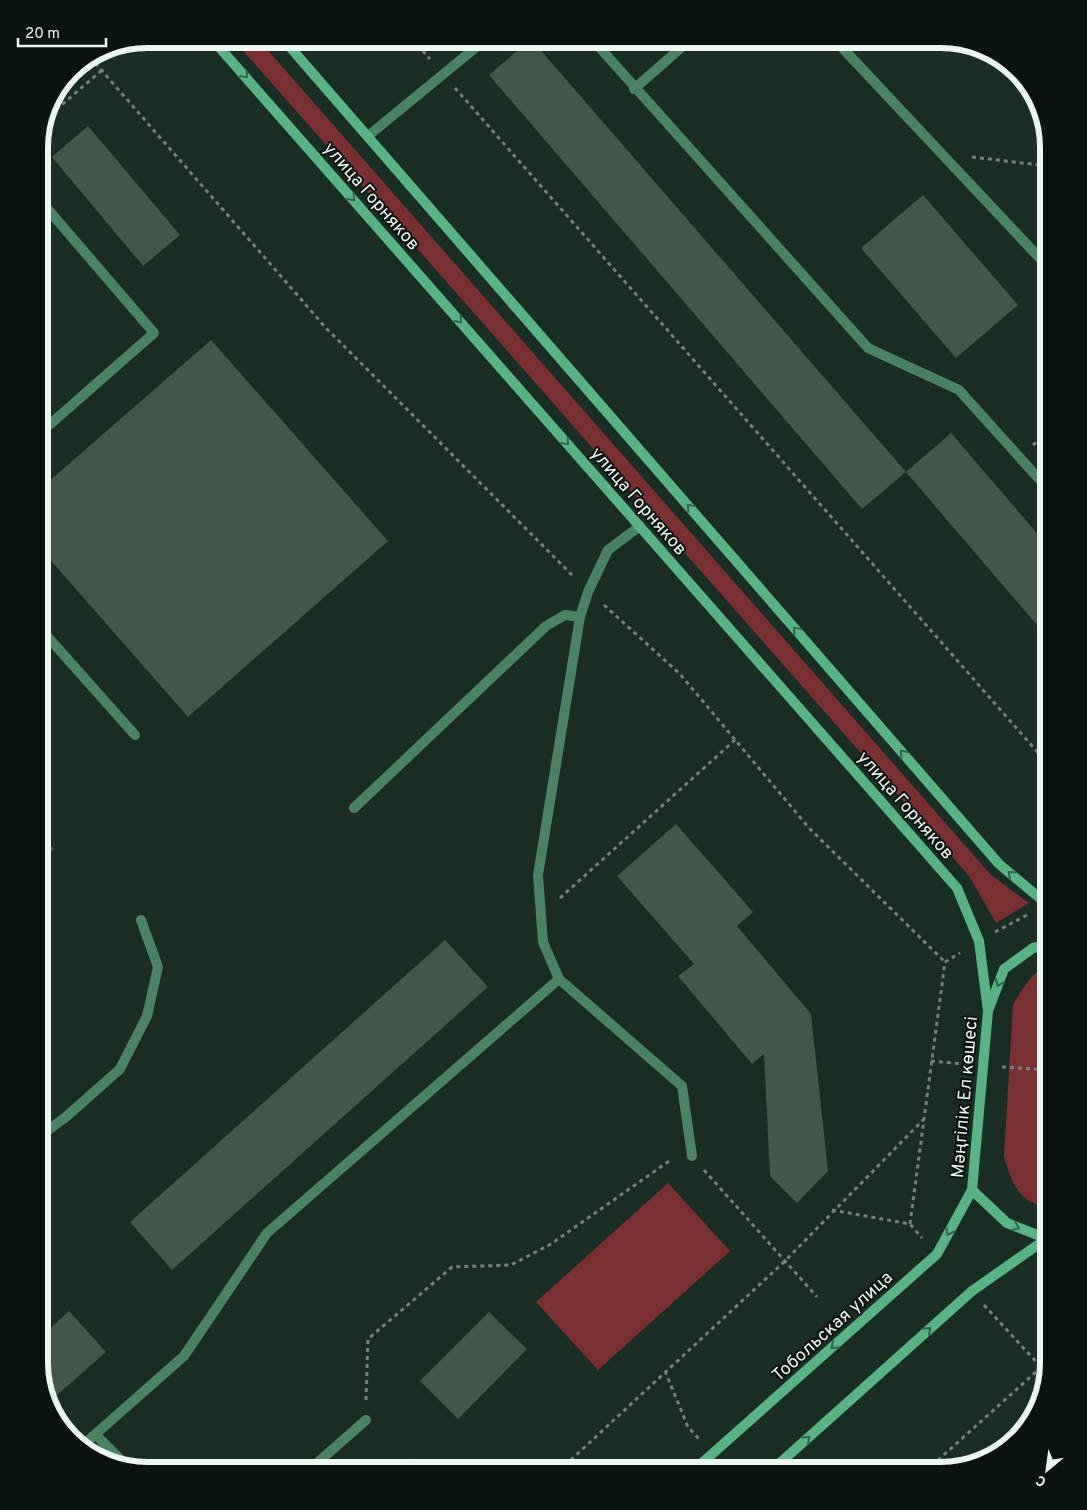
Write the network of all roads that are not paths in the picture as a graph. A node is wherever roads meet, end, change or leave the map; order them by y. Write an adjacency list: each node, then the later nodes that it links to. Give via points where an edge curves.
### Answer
1 (220, 48): 13 (street, улица Горняков, one-way to 13)
2 (291, 48): 8 (street, улица Горняков)
3 (475, 48): 8 (street)
4 (600, 48): 7 (street)
5 (680, 48): 7 (street)
6 (842, 48): 10 (street)
7 (634, 89): 12 (street, via 868,348 959,390)
8 (368, 136): 18 (street, улица Горняков, one-way to 8, via 999,864)
9 (48, 209): 11 (street, via 154,333)
10 (1040, 258)
11 (48, 426)
12 (1040, 481)
13 (640, 526): 14 (street, via 608,550); 22 (street, улица Горняков, via 957,888 979,941)
14 (580, 617): 17 (street, via 565,615 546,626); 21 (street, via 538,875 543,942)
15 (48, 637): 16 (street)
16 (135, 734)
17 (354, 808)
18 (1040, 899)
19 (141, 920): 23 (street, via 158,968 147,1016 120,1069)
20 (1040, 947): 22 (street, Мәңгілік Ел көшесі, one-way to 22, via 1033,948 1004,969)
21 (559, 979): 24 (street, via 682,1086); 29 (street, via 267,1233 184,1356)
22 (988, 1011): 25 (street, Мәңгілік Ел көшесі)
23 (48, 1130)
24 (692, 1156)
25 (972, 1190): 26 (street, Мәңгілік Ел көшесі, one-way to 26, via 1007,1223); 33 (street, Тобольская улица, one-way to 33, via 937,1254)
26 (1040, 1236)
27 (1040, 1244): 34 (street, one-way to 27, via 972,1291)
28 (366, 1420): 32 (street)
29 (96, 1435): 30 (street); 31 (street)
30 (87, 1442)
31 (120, 1458)
32 (318, 1462)
33 (704, 1462)
34 (781, 1462)

